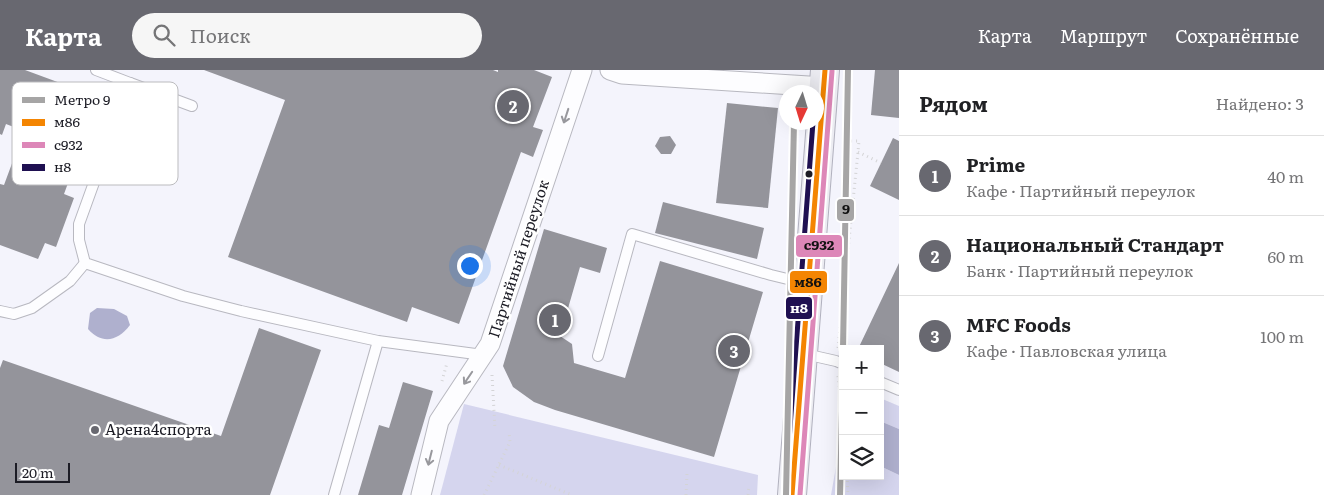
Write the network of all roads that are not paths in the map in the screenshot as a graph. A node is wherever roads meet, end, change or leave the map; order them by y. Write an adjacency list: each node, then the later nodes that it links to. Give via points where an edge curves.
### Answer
1 (96, 70): 5 (lane)
2 (582, 70): 13 (street, Партийный переулок, one-way to 13)
3 (610, 70): 4 (street, via 622,74)
4 (825, 78): 10 (main road)
5 (127, 82)
6 (178, 101): 7 (lane)
7 (192, 106)
8 (94, 185): 9 (lane, via 80,224 79,240)
9 (85, 262): 11 (lane, via 70,281 32,308 14,314); 12 (lane, via 200,300)
10 (809, 284): 14 (main road); 15 (lane, via 632,234)
11 (0, 311)
12 (378, 341): 13 (lane); 19 (lane)
13 (487, 349): 20 (street, Партийный переулок, one-way to 20, via 439,421)
14 (804, 354): 16 (lane); 21 (main road)
15 (598, 356)
16 (839, 362)
17 (884, 384): 18 (lane)
18 (899, 390)
19 (334, 495)
20 (421, 495)
21 (792, 495)

